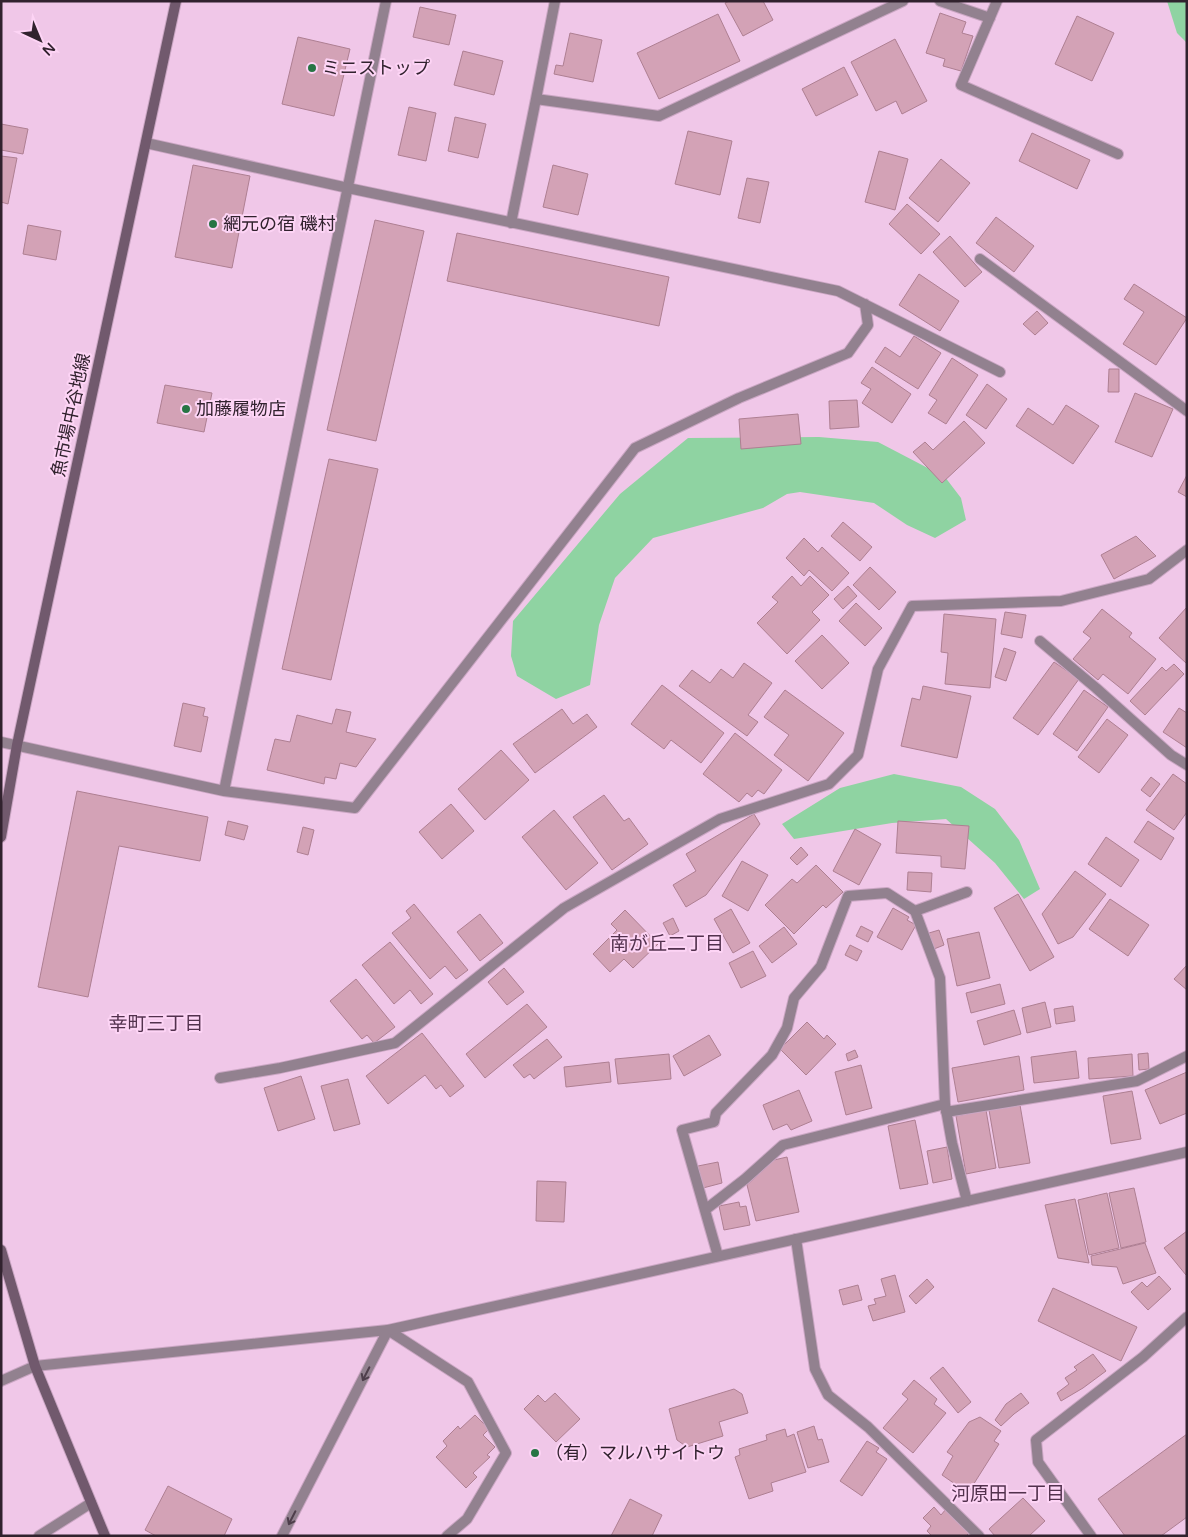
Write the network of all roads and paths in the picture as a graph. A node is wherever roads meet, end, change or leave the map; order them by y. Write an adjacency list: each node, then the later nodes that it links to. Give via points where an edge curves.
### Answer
1 (176, 1): 9 (street, 魚市場中谷地線)
2 (386, 1): 11 (street)
3 (555, 1): 8 (street)
4 (903, 1): 8 (street, via 659,116)
5 (940, 1): 7 (street)
6 (997, 1): 7 (street)
7 (990, 18): 10 (street, via 960,85)
8 (536, 99): 12 (street)
9 (146, 143): 11 (street); 20 (street, 魚市場中谷地線)
10 (1118, 154)
11 (348, 188): 12 (street); 22 (street)
12 (511, 222): 14 (street, via 838,291)
13 (980, 259): 16 (street)
14 (865, 304): 15 (street); 22 (street, via 868,325 848,353 739,398 635,448 355,808)
15 (1000, 372)
16 (1187, 411)
17 (1187, 550): 27 (street, via 1149,578 1061,601 912,606 878,668 858,755 829,784 720,819 564,908 395,1043)
18 (1040, 641): 21 (street, via 1171,755)
19 (1, 742): 20 (street)
20 (17, 745): 22 (street); 23 (street, 魚市場中谷地線)
21 (1187, 765)
22 (224, 791)
23 (1, 837)
24 (967, 892): 25 (street)
25 (915, 911): 28 (street, via 940,978); 31 (street, via 887,893 848,896 821,966 794,998 787,1028 772,1055 716,1113 714,1122 682,1130)
26 (1187, 1056): 28 (street, via 1137,1081)
27 (220, 1078)
28 (946, 1108): 30 (street); 31 (street, via 783,1145)
29 (1187, 1152): 30 (street)
30 (967, 1201): 32 (street)
31 (705, 1210): 34 (street)
32 (796, 1239): 34 (street); 44 (street, via 814,1370 828,1396 868,1427)
33 (1, 1250): 37 (street)
34 (718, 1256): 36 (street)
35 (1187, 1317): 45 (street, via 1143,1357 1036,1440 1038,1462)
36 (388, 1330): 37 (street); 42 (street, one-way to 42); 43 (street, via 468,1382 506,1453 467,1520)
37 (35, 1366): 38 (street); 39 (street)
38 (1, 1381)
39 (91, 1503): 40 (street); 41 (street)
40 (39, 1536)
41 (105, 1536)
42 (282, 1536)
43 (447, 1536)
44 (979, 1536)
45 (1091, 1536)

